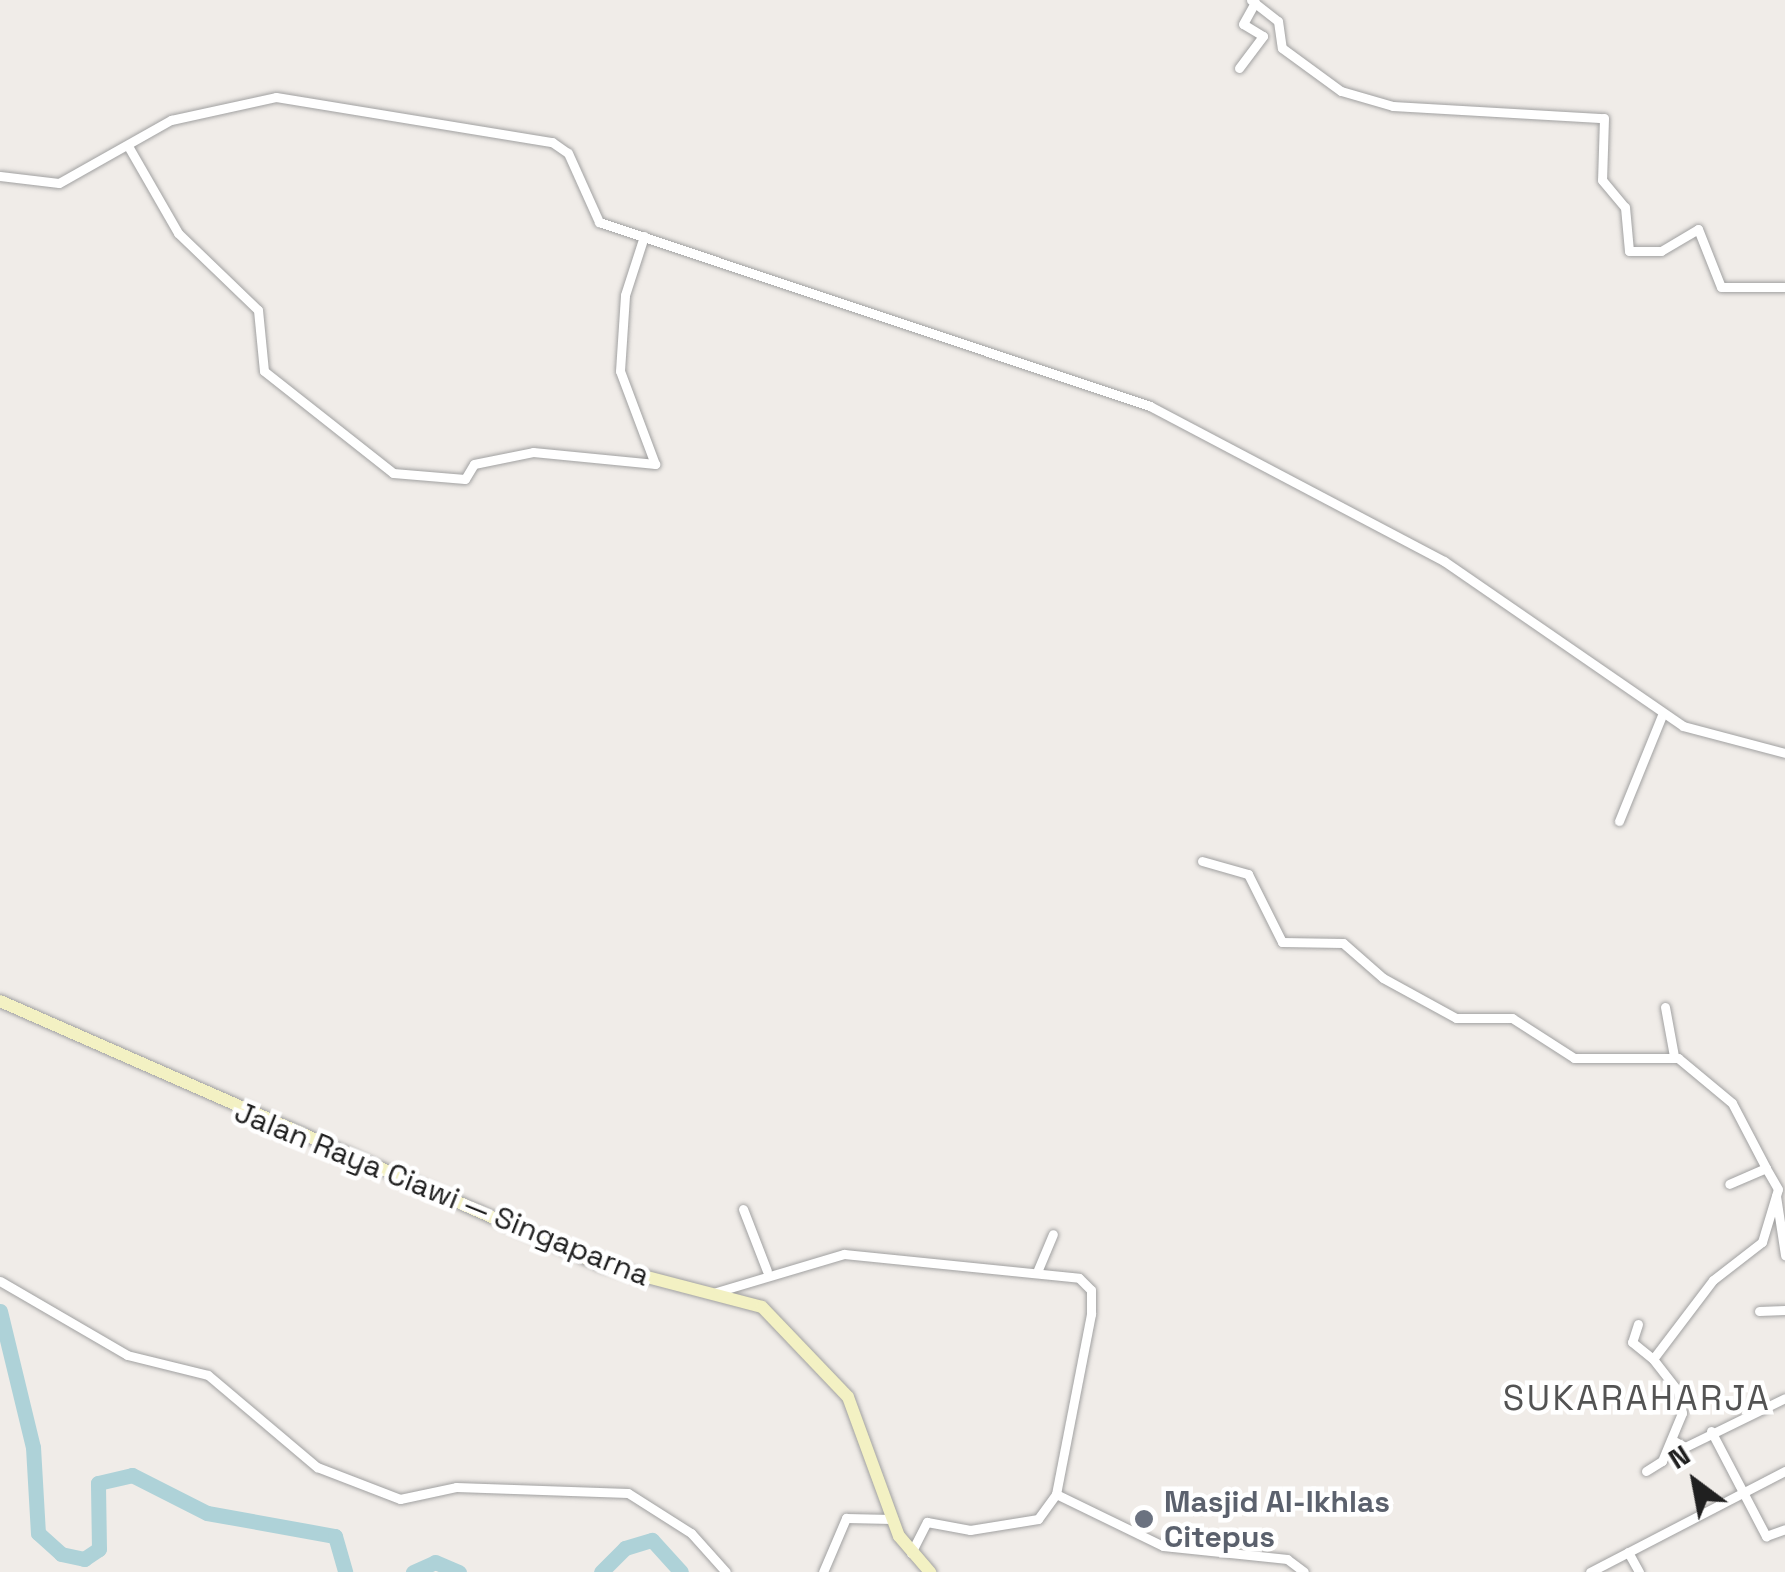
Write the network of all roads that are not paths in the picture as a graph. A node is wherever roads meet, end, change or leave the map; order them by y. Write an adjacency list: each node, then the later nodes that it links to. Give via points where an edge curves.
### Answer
1 (1252, 1): 2 (street, via 1243,24 1264,35); 6 (street, via 1278,21 1282,48 1341,91 1393,106 1604,118 1602,180 1625,207 1629,252 1660,251 1698,229 1721,287)
2 (1239, 68)
3 (128, 146): 4 (street, via 59,183); 5 (street, via 192,113 310,98 384,120 561,145 599,222); 5 (street, via 178,233 256,307 264,371 393,472 466,479 473,464 533,452 655,464 620,371 626,295)
4 (0, 176)
5 (644, 236): 7 (street, via 1199,429 1444,561)
6 (1785, 287)
7 (1662, 715): 8 (street, via 1730,746); 9 (street)
8 (1785, 753)
9 (1619, 820)
10 (1202, 861): 13 (street, via 1248,874 1282,942 1343,942 1383,978 1456,1018 1512,1018 1574,1058)
11 (0, 1001): 23 (main road, Jalan Raya Ciawi — Singaparna, via 528,1236 653,1282)
12 (1665, 1007): 13 (street)
13 (1674, 1056): 14 (street, via 1732,1103)
14 (1766, 1168): 15 (street); 16 (street)
15 (1728, 1184)
16 (1776, 1196): 19 (street); 27 (street, via 1757,1248 1714,1280)
17 (743, 1209): 20 (street)
18 (1053, 1234): 21 (street)
19 (1785, 1255)
20 (767, 1271): 21 (street, via 844,1254); 23 (street)
21 (1036, 1272): 34 (street, via 1079,1278 1091,1290)
22 (0, 1281): 39 (street, via 127,1356 208,1375 317,1468 400,1498 456,1487 628,1492 690,1533)
23 (713, 1293): 35 (main road, Jalan Raya Ciawi — Singaparna, via 762,1307 842,1390)
24 (1785, 1310): 25 (street)
25 (1759, 1311)
26 (1638, 1324): 27 (street, via 1632,1342)
27 (1652, 1358): 30 (street, via 1681,1398)
28 (1785, 1398): 29 (street)
29 (1711, 1431): 30 (street, via 1683,1448); 33 (street)
30 (1672, 1440): 32 (street, via 1657,1469)
31 (1785, 1470): 33 (street)
32 (1646, 1472)
33 (1742, 1493): 36 (street, via 1766,1536); 37 (street)
34 (1056, 1494): 38 (street, via 1038,1519 970,1530 927,1522); 42 (street, via 1163,1546 1287,1559)
35 (892, 1519): 38 (main road, Jalan Raya Ciawi — Singaparna); 40 (street, via 846,1518)
36 (1785, 1530)
37 (1628, 1552): 43 (street); 44 (street)
38 (911, 1553): 41 (main road, Jalan Raya Ciawi — Singaparna)
39 (726, 1572)
40 (823, 1572)
41 (930, 1572)
42 (1304, 1572)
43 (1590, 1572)
44 (1639, 1572)

